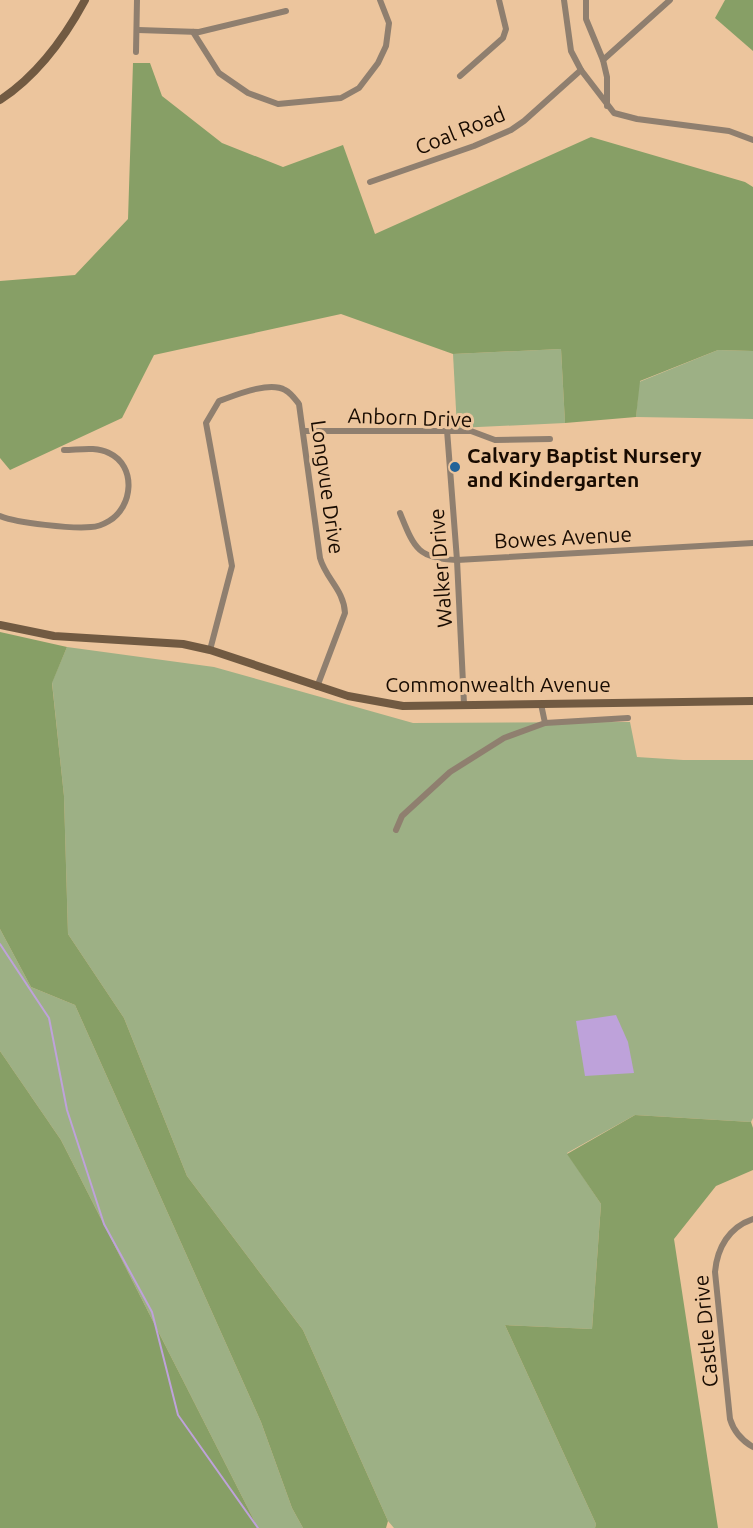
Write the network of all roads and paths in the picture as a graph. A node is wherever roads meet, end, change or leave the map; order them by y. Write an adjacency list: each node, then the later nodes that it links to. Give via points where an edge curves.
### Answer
1 (85, 0): 15 (street, via 46,60)
2 (137, 0): 9 (street)
3 (380, 0): 10 (street, via 388,23 386,46 360,88 341,98 278,104 248,93 219,73)
4 (499, 0): 14 (street, via 506,28 503,38)
5 (564, 0): 13 (street, via 571,51)
6 (586, 0): 12 (street, via 586,19)
7 (670, 0): 12 (street)
8 (286, 11): 10 (street)
9 (138, 30): 10 (street); 11 (street)
10 (194, 32)
11 (136, 52)
12 (603, 60): 16 (street)
13 (581, 70): 16 (street); 18 (street, Coal Road, via 511,130)
14 (460, 76)
15 (0, 100)
16 (607, 106): 17 (street, via 614,113 637,119 729,131)
17 (753, 140)
18 (370, 182)
19 (447, 430): 20 (street, Anborn Drive); 21 (street, Anborn Drive, via 471,431 495,440); 26 (street, Walker Drive)
20 (304, 431): 28 (street, Longvue Drive, via 299,404 288,391 278,387 219,401 206,423 232,566); 29 (street, Longvue Drive, via 320,558 345,602 345,613)
21 (550, 440)
22 (64, 450): 24 (street, via 99,449 123,465 129,486 119,513 93,528)
23 (400, 513): 26 (street, Bowes Avenue, via 412,543 422,552 435,559)
24 (0, 516)
25 (753, 543): 26 (street, Bowes Avenue)
26 (457, 560): 31 (street, Walker Drive)
27 (0, 625): 28 (street, Commonwealth Avenue, via 54,636 183,644)
28 (210, 650): 29 (street, Commonwealth Avenue)
29 (317, 687): 31 (street, Commonwealth Avenue, via 403,706)
30 (753, 701): 32 (street, Commonwealth Avenue)
31 (465, 704): 32 (street, Commonwealth Avenue)
32 (541, 704): 34 (street)
33 (628, 718): 34 (street)
34 (545, 723): 35 (street, via 504,738 450,772 402,816)
35 (396, 830)
36 (753, 1219): 37 (street, Castle Drive, via 728,1236 717,1256 715,1272 730,1419 736,1433)
37 (753, 1447)

